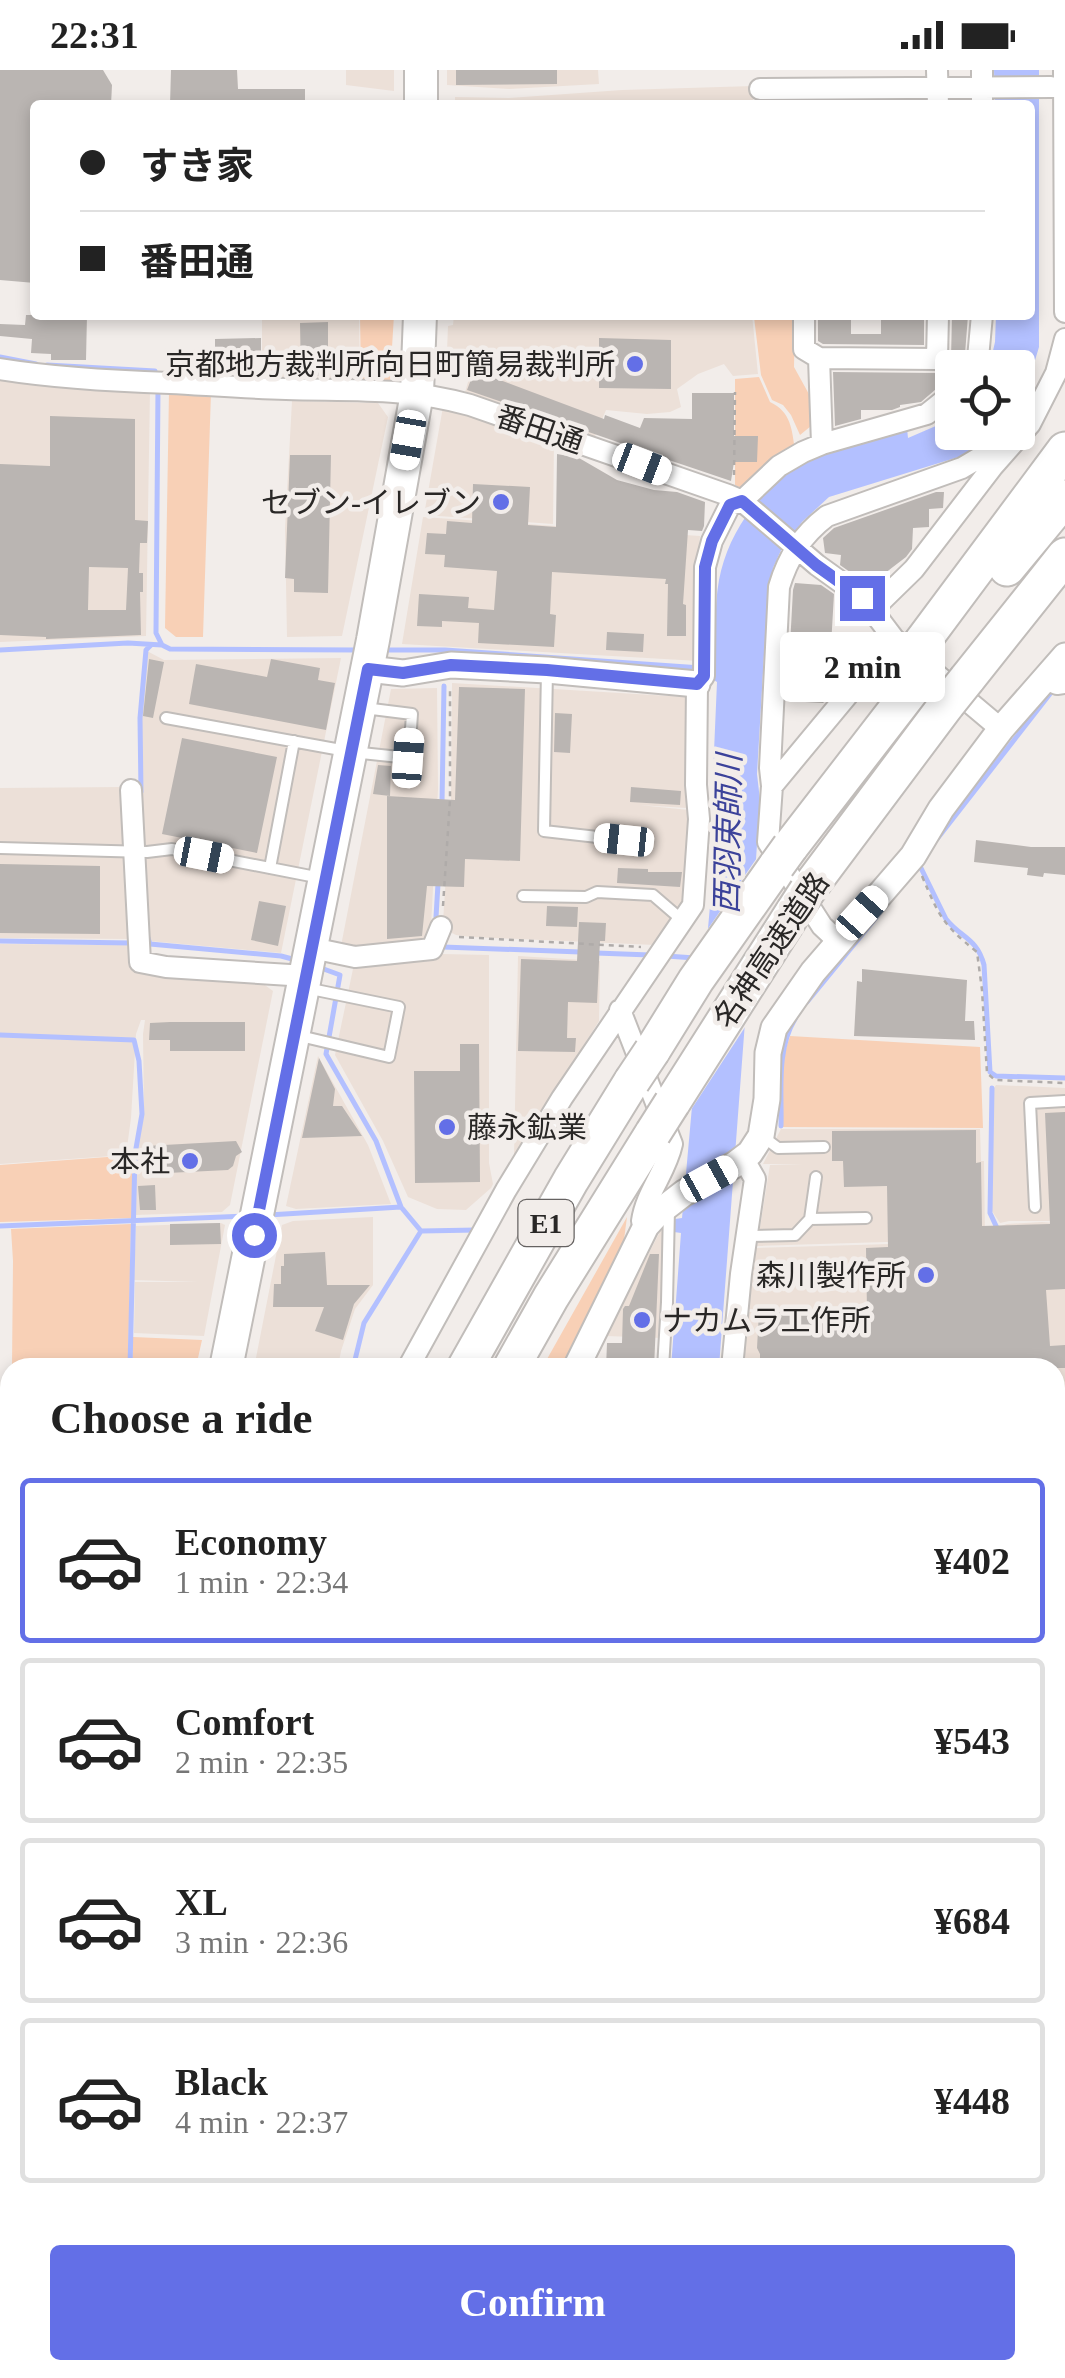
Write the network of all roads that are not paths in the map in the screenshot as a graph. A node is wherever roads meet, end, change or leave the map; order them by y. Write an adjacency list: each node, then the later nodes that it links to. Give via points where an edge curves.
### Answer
1 (421, 70): 7 (highway)
2 (1058, 78): 4 (street); 8 (street)
3 (938, 87): 4 (street); 6 (street)
4 (982, 87)
5 (760, 88): 6 (street)
6 (804, 88)
7 (421, 100)
8 (1065, 312)
9 (420, 320): 17 (highway)
10 (804, 320): 15 (street, via 804,349)
11 (938, 320): 15 (street, via 938,359)
12 (982, 320): 14 (street)
13 (1065, 339): 19 (street)
14 (979, 350)
15 (819, 358): 20 (street)
16 (0, 369): 17 (street, 番田通)
17 (416, 393): 24 (street, 番田通, via 470,404); 29 (highway)
18 (935, 407): 20 (street)
19 (1035, 414)
20 (822, 444): 24 (street)
21 (993, 450): 26 (street, via 962,468 827,516)
22 (1007, 450): 28 (street)
23 (1065, 450): 31 (highway)
24 (735, 498): 26 (street, 番田通); 33 (street, via 705,567)
25 (1065, 498): 31 (highway)
26 (795, 544): 28 (street, 番田通); 40 (street, via 779,587)
27 (1065, 556): 68 (highway, 名神高速道路 / E1, bridge, via 772,942)
28 (872, 610): 31 (street, 番田通)
29 (371, 656): 32 (street, via 403,673 451,665); 35 (highway)
30 (1065, 656): 34 (street)
31 (915, 658): 37 (street, 番田通); 40 (street); 67 (highway, 名神高速道路 / E1, bridge, via 841,781 632,1081)
32 (547, 670): 33 (street); 42 (lane, via 544,831)
33 (702, 674): 48 (street, via 695,884 693,905)
34 (1055, 681): 37 (street)
35 (361, 708): 39 (highway); 39 (lane, via 412,714 408,758)
36 (166, 718): 38 (lane)
37 (1002, 728): 50 (street, via 913,856)
38 (294, 742): 39 (lane); 45 (lane)
39 (352, 752): 46 (highway)
40 (772, 786): 50 (street, via 768,842)
41 (131, 790): 44 (street)
42 (624, 840)
43 (0, 848): 44 (lane)
44 (142, 851): 45 (lane, via 172,849); 51 (street, via 140,962)
45 (270, 868): 46 (lane)
46 (326, 879): 51 (highway)
47 (523, 896): 48 (lane, via 652,895)
48 (682, 920): 52 (street)
49 (442, 927): 51 (street, via 432,949 355,957)
50 (838, 942): 55 (street, via 774,1028)
51 (313, 972): 53 (highway); 53 (lane, via 347,997 399,1007 389,1058)
52 (620, 1010): 63 (street, via 672,1144 644,1207); 66 (street, via 483,1230)
53 (307, 1038): 65 (highway, via 257,1216)
54 (1065, 1101): 60 (lane, via 1030,1103)
55 (761, 1136): 56 (lane, via 778,1148); 57 (street)
56 (824, 1147)
57 (738, 1162): 59 (street); 64 (street, via 755,1179)
58 (816, 1177): 61 (lane)
59 (677, 1198): 63 (street); 70 (lane)
60 (1035, 1207)
61 (810, 1218): 62 (lane); 64 (lane, via 795,1235)
62 (866, 1218)
63 (646, 1226): 69 (street)
64 (747, 1236): 71 (street)
65 (228, 1358)
66 (413, 1358)
67 (470, 1358)
68 (517, 1358)
69 (581, 1358)
70 (663, 1358)
71 (733, 1358)

